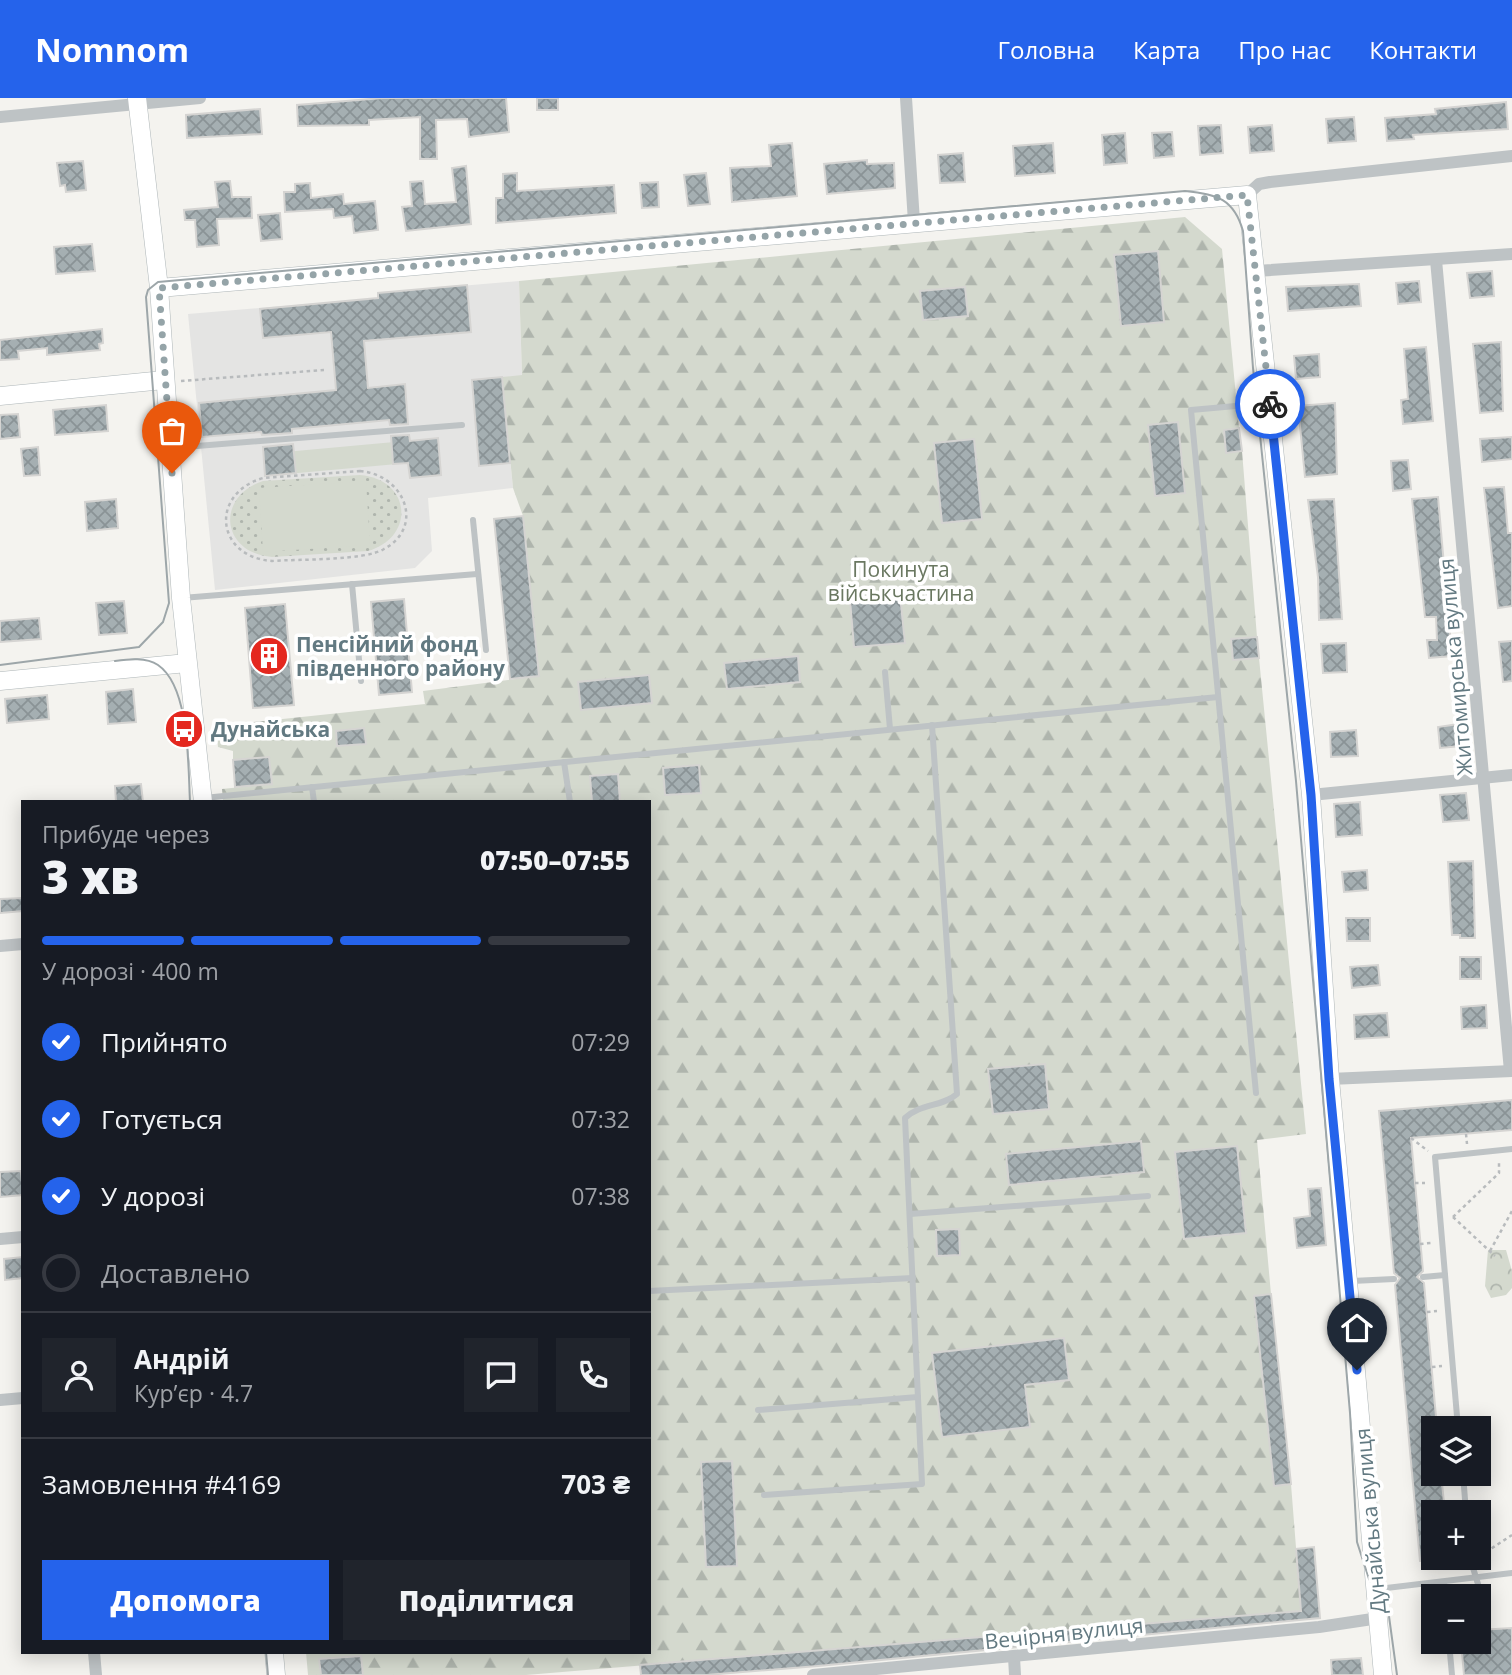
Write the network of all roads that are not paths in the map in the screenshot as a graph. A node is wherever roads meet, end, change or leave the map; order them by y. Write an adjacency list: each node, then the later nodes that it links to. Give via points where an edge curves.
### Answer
1 (200, 98): 3 (street)
2 (906, 98): 7 (street)
3 (138, 101): 4 (street); 11 (street)
4 (0, 117)
5 (1512, 156): 6 (street, via 1270,182 1259,184)
6 (1247, 195): 7 (street); 10 (street, Дунайська вулиця)
7 (914, 222): 11 (street)
8 (1512, 254): 9 (street)
9 (1436, 260): 10 (street); 31 (street, Житомирська вулиця)
10 (1256, 271): 14 (street, Дунайська вулиця)
11 (159, 288): 12 (street)
12 (164, 380): 13 (street); 16 (street)
13 (0, 396)
14 (1270, 403): 26 (lane, via 1191,410); 33 (street, Дунайська вулиця)
15 (462, 425): 16 (lane)
16 (170, 448): 20 (street)
17 (473, 520): 18 (lane)
18 (477, 573): 19 (lane); 21 (lane)
19 (352, 584): 20 (lane); 25 (lane)
20 (180, 598): 22 (street)
21 (486, 650)
22 (187, 663): 24 (street); 34 (street)
23 (885, 672): 28 (lane)
24 (0, 681)
25 (361, 681)
26 (1218, 697): 27 (lane); 41 (lane)
27 (932, 725): 28 (lane); 44 (lane, via 957,1094 915,1108 905,1118)
28 (890, 729): 29 (lane)
29 (564, 762): 32 (lane); 36 (lane)
30 (1512, 775): 31 (street)
31 (1485, 778): 33 (street); 39 (street, Житомирська вулиця)
32 (312, 787): 34 (lane); 35 (lane)
33 (1311, 795): 40 (street, Дунайська вулиця)
34 (202, 800)
35 (314, 800)
36 (570, 800)
37 (21, 944): 38 (street)
38 (0, 946)
39 (1511, 1071): 40 (street)
40 (1329, 1079): 51 (street, Дунайська вулиця)
41 (1256, 1093)
42 (1512, 1149): 47 (lane, via 1435,1157)
43 (1148, 1196): 44 (lane)
44 (910, 1214): 49 (lane)
45 (21, 1237): 46 (street)
46 (0, 1239)
47 (1445, 1275): 48 (lane); 57 (lane)
48 (1423, 1277)
49 (913, 1278): 52 (lane); 53 (lane)
50 (1394, 1279): 51 (lane)
51 (1350, 1282): 64 (street, Дунайська вулиця)
52 (651, 1291)
53 (918, 1397): 56 (lane); 58 (lane, via 922,1484)
54 (21, 1398): 55 (street)
55 (0, 1400)
56 (758, 1410)
57 (1457, 1416)
58 (764, 1495)
59 (1473, 1570): 61 (lane)
60 (1512, 1573): 61 (lane)
61 (1476, 1579): 62 (lane); 63 (lane)
62 (1444, 1582): 64 (lane)
63 (1478, 1584)
64 (1376, 1589): 65 (street, Дунайська вулиця)
65 (1379, 1618): 69 (street, Вечірня вулиця); 74 (street, Дунайська вулиця)
66 (94, 1654): 70 (street)
67 (274, 1654): 71 (street)
68 (1450, 1654): 75 (lane)
69 (1013, 1657): 72 (street, Вечірня вулиця); 73 (street)
70 (96, 1675)
71 (276, 1675)
72 (813, 1675)
73 (1015, 1675)
74 (1383, 1675)
75 (1452, 1675)

